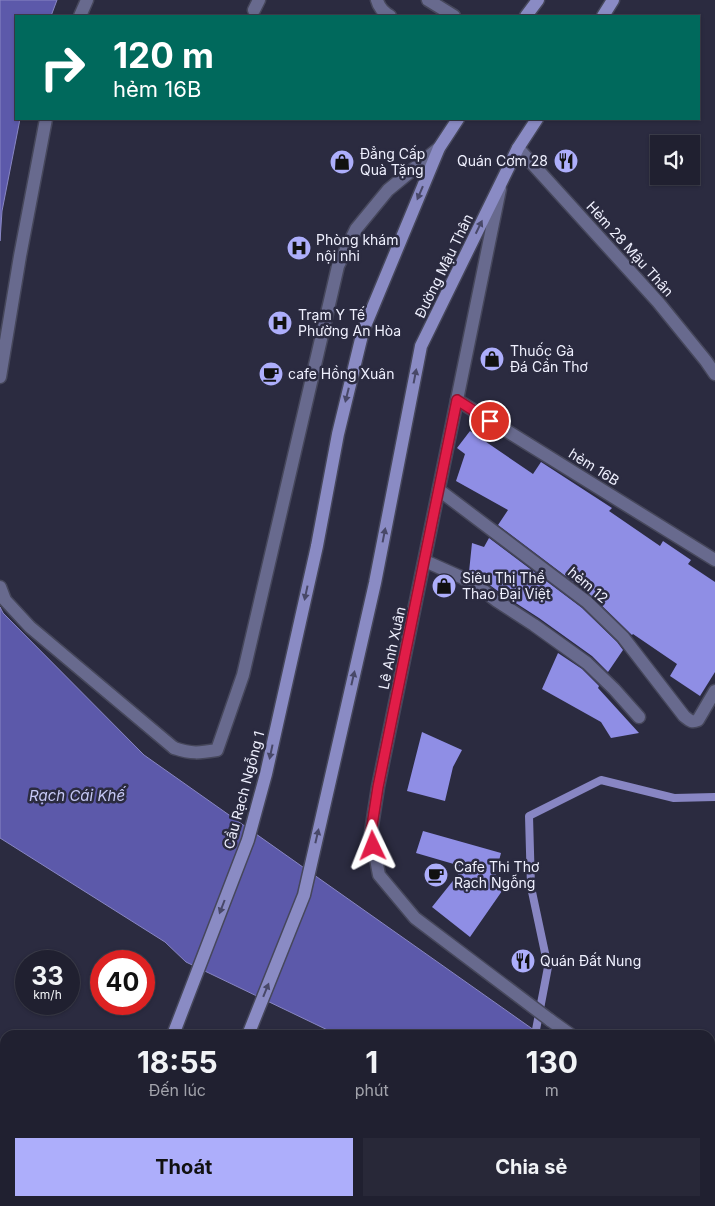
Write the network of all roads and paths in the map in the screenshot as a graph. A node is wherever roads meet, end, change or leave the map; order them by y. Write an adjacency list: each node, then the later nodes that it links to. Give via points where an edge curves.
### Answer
1 (87, 0): 6 (street)
2 (377, 0): 7 (street, via 382,12)
3 (428, 0): 8 (street)
4 (538, 0): 9 (main road)
5 (613, 0): 10 (main road)
6 (80, 15)
7 (388, 15)
8 (452, 15)
9 (527, 15)
10 (604, 15)
11 (46, 120): 18 (street)
12 (457, 120): 14 (main road)
13 (536, 120): 15 (main road, Đường Mậu Thân)
14 (439, 148): 23 (street, via 388,190 356,229 338,266 245,666 218,750 188,753 174,748 30,627 5,600); 26 (main road, Cầu Rạch Ngỗng 1, one-way to 26, via 363,331 266,774 248,840)
15 (518, 148): 16 (main road, Đường Mậu Thân); 17 (street, Hẻm 28 Mậu Thân, via 658,302)
16 (502, 181): 19 (street, Lê Anh Xuân); 27 (main road, Đường Mậu Thân, one-way to 16, via 304,895 375,583 421,346)
17 (715, 374)
18 (0, 377)
19 (457, 400): 20 (street, Lê Anh Xuân); 21 (street, hẻm 16B)
20 (439, 490): 22 (street, Lê Anh Xuân); 24 (street, hẻm 12, via 587,602 623,637 684,716 694,722 698,720)
21 (715, 560)
22 (424, 561): 25 (street, via 480,588 587,663); 28 (street, Lê Anh Xuân, via 371,832 379,875 414,918)
23 (0, 587)
24 (715, 691)
25 (639, 717)
26 (175, 1030)
27 (250, 1030)
28 (564, 1030)

